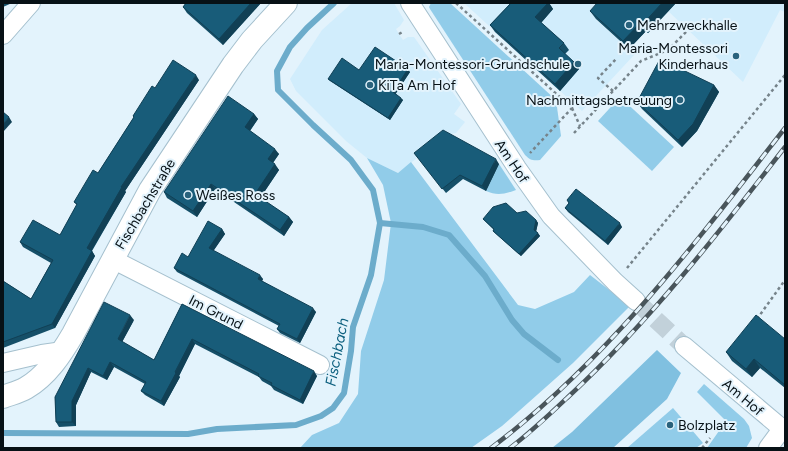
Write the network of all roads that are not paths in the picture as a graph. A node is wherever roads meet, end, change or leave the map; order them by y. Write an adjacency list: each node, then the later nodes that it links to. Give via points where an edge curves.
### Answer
1 (22, 3): 5 (street)
2 (31, 3): 6 (street)
3 (286, 3): 7 (main road, Fischbachstraße, via 232,65 150,190)
4 (410, 3): 8 (street, Am Hof, via 551,216)
5 (3, 15)
6 (3, 35)
7 (112, 260): 10 (main road, Fischbachstraße); 12 (street, Im Grund)
8 (636, 301)
9 (684, 346): 14 (street, Am Hof)
10 (63, 351): 11 (street); 13 (main road, Fischbachstraße, via 42,376 26,388)
11 (3, 363)
12 (320, 365)
13 (3, 398)
14 (784, 430): 15 (street)
15 (768, 448)

